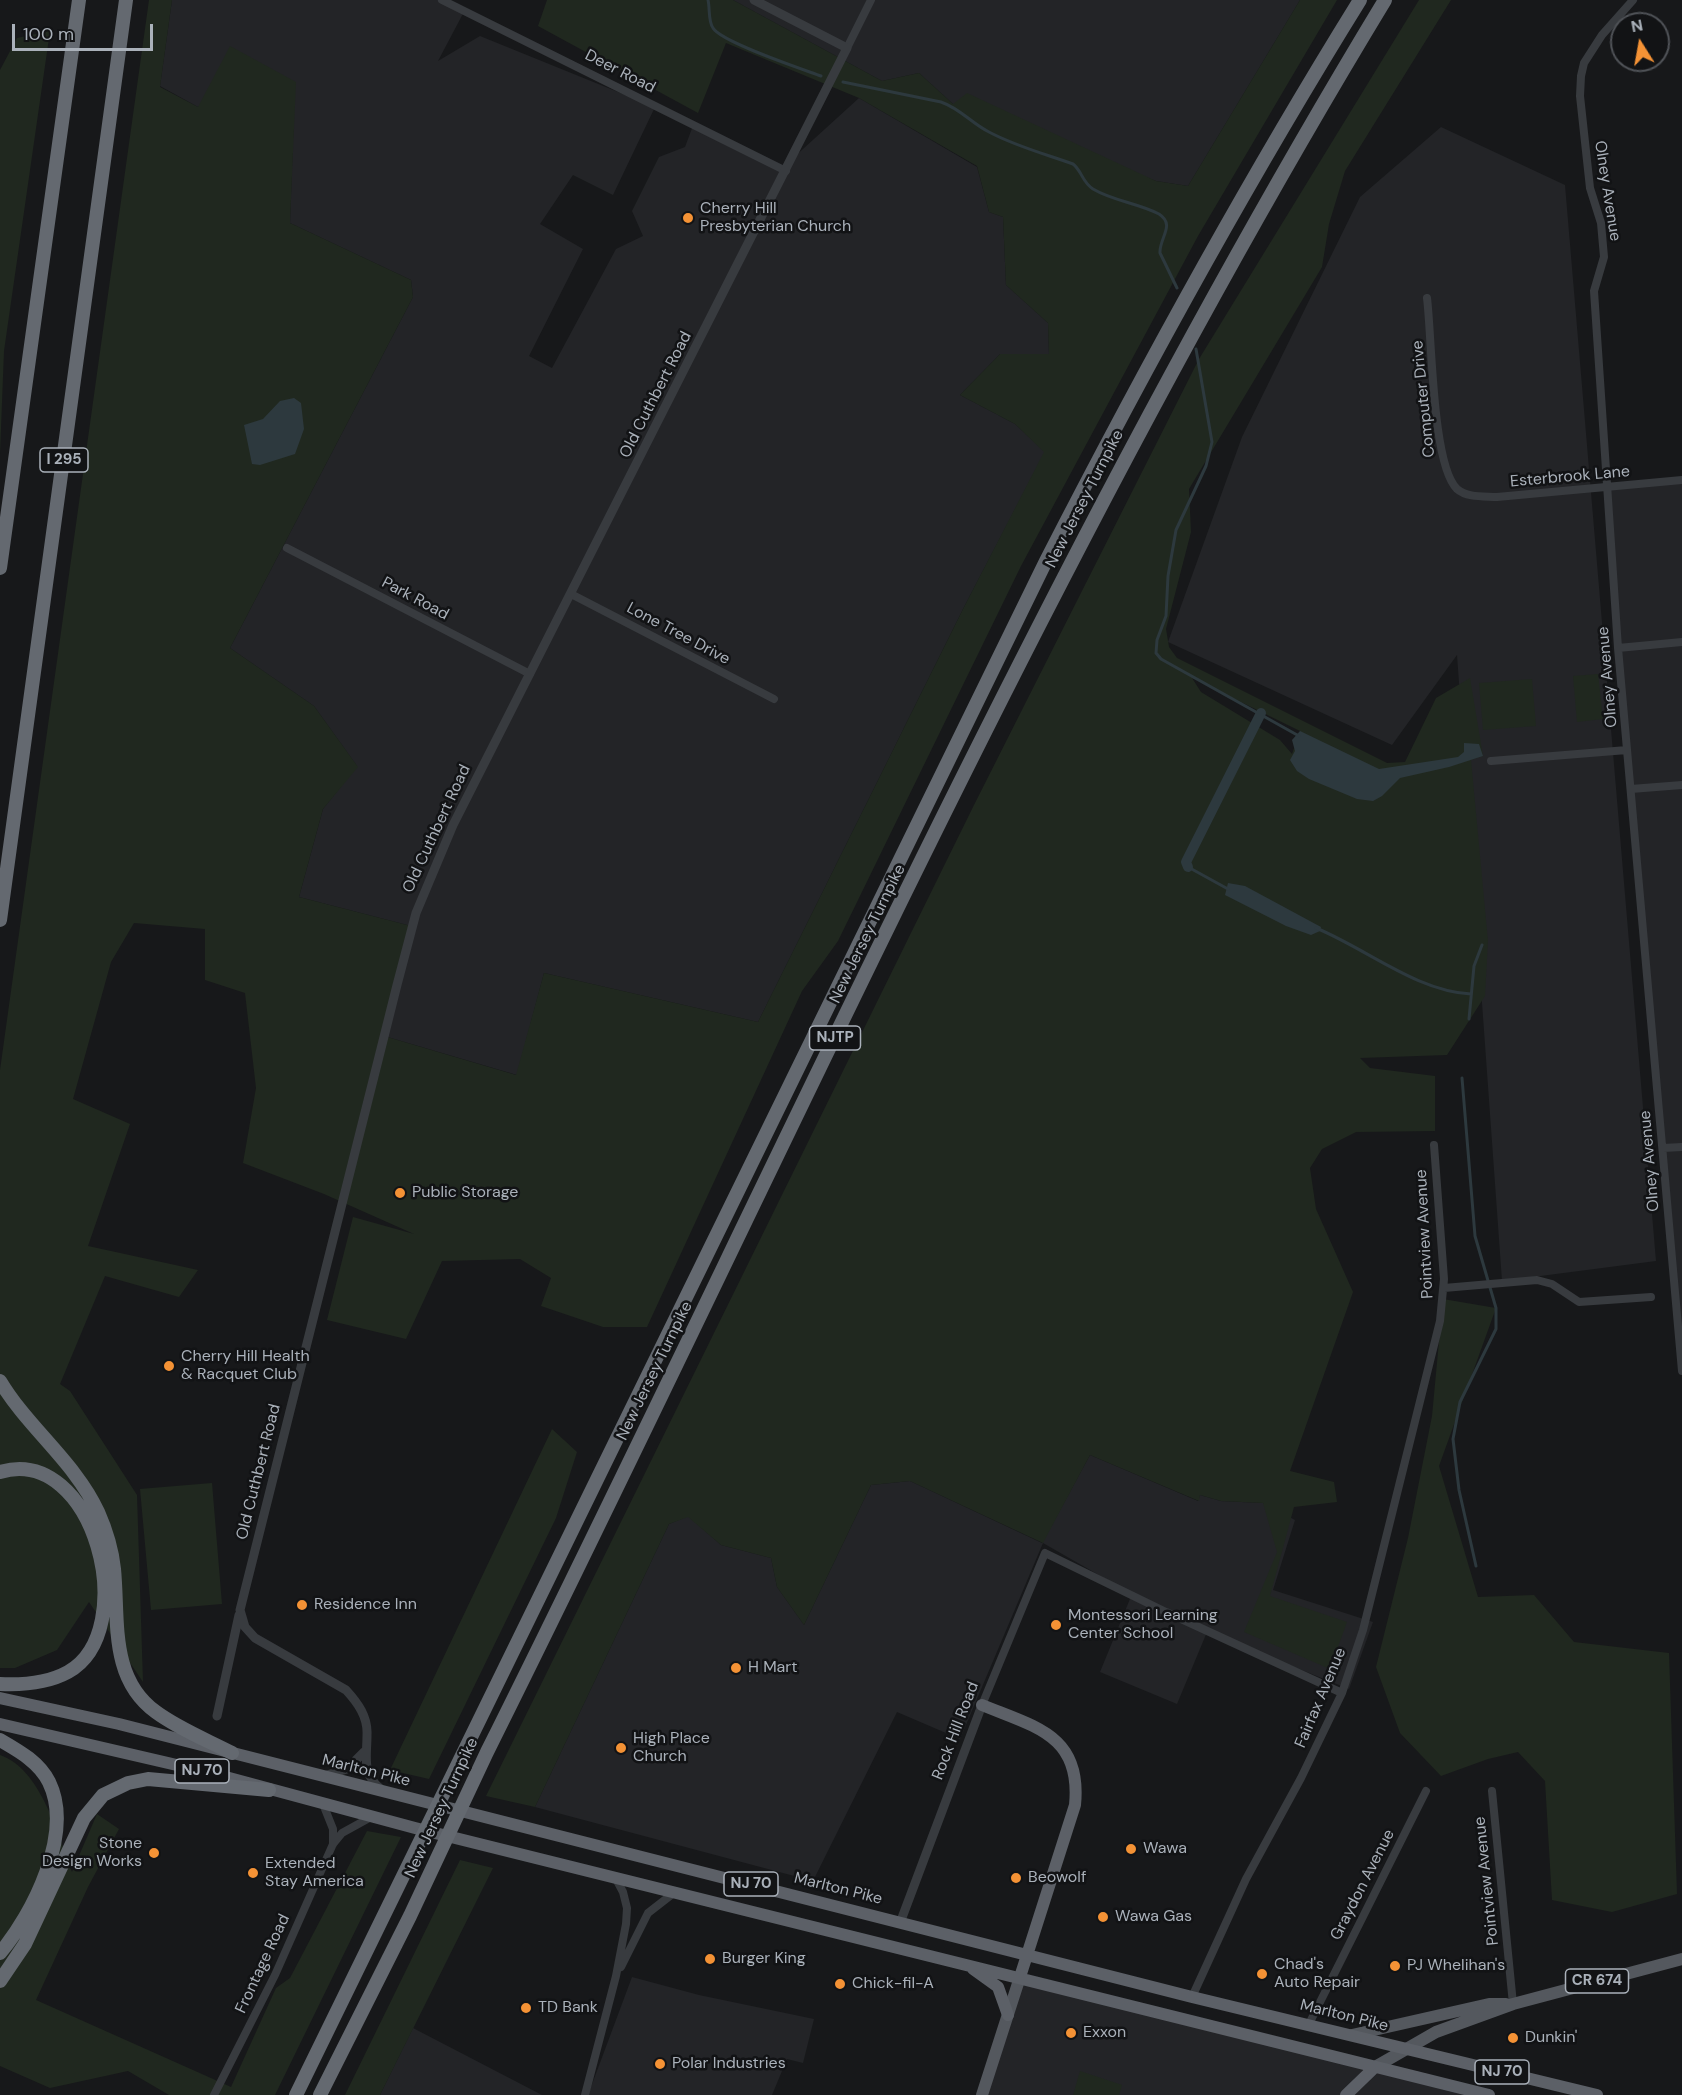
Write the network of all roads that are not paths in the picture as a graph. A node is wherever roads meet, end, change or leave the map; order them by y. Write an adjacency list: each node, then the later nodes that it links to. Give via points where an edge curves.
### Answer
1 (79, 0): 16 (highway, I 295)
2 (126, 0): 26 (highway, I 295)
3 (442, 0): 10 (street, Deer Road)
4 (754, 0): 9 (street)
5 (871, 0): 9 (street, Old Cuthbert Road)
6 (1360, 0): 73 (highway, New Jersey Turnpike / NJTP, via 1215,242 1046,561)
7 (1386, 0): 74 (highway, New Jersey Turnpike / NJTP, via 1188,341 1057,589)
8 (1633, 0): 13 (street, Olney Avenue, via 1602,35 1584,63 1581,76 1590,188 1601,223 1604,257 1594,291)
9 (847, 48): 10 (street, Old Cuthbert Road)
10 (786, 171): 17 (street, Old Cuthbert Road)
11 (1427, 298): 14 (street, Computer Drive, via 1443,458 1450,477)
12 (1682, 480): 13 (street, Esterbrook Lane)
13 (1607, 487): 14 (street, Esterbrook Lane, via 1497,497); 19 (street, Olney Avenue)
14 (1462, 491)
15 (287, 548): 20 (street, Park Road)
16 (0, 568)
17 (571, 594): 20 (street, Old Cuthbert Road); 21 (street, Lone Tree Drive)
18 (1682, 642): 19 (street)
19 (1618, 648): 22 (street, Olney Avenue)
20 (530, 674): 37 (street, Old Cuthbert Road, via 453,825 416,913)
21 (774, 699)
22 (1627, 750): 23 (street); 25 (street, Olney Avenue)
23 (1491, 760)
24 (1682, 784): 25 (street)
25 (1631, 789): 29 (street, Olney Avenue)
26 (0, 921)
27 (1434, 1145): 30 (street, Pointview Avenue)
28 (1682, 1147): 29 (street)
29 (1663, 1148): 32 (street, Olney Avenue)
30 (1444, 1287): 31 (street, via 1537,1280 1589,1303); 35 (street, Pointview Avenue)
31 (1651, 1297)
32 (1679, 1297): 33 (street, Olney Avenue)
33 (1682, 1371)
34 (0, 1381): 46 (highway, via 22,1414 85,1488 98,1511 114,1569 121,1660 134,1689 155,1712)
35 (1423, 1391): 39 (street, Fairfax Avenue, via 1364,1630)
36 (0, 1472): 38 (highway, via 34,1470 53,1479 78,1502 98,1548 104,1600 94,1645 69,1672 33,1683)
37 (240, 1610): 42 (street, Old Cuthbert Road); 45 (street, via 245,1627 255,1638 346,1690 356,1701 365,1721)
38 (0, 1684)
39 (1342, 1692): 41 (street, Rock Hill Road, via 1045,1553); 65 (street, Fairfax Avenue, via 1246,1879)
40 (0, 1698): 46 (highway, Marlton Pike / NJ 70)
41 (982, 1704): 57 (street, Rock Hill Road); 59 (highway, via 1046,1732 1059,1742 1068,1754 1077,1786 1075,1805)
42 (217, 1716)
43 (0, 1724): 48 (highway, NJ 70)
44 (0, 1740): 58 (highway, via 40,1770 49,1782 57,1812 54,1845 45,1874)
45 (365, 1749): 47 (street, via 347,1769 332,1775); 51 (street, via 369,1775)
46 (232, 1753): 47 (highway, Marlton Pike / NJ 70)
47 (316, 1775): 51 (highway, Marlton Pike / NJ 70)
48 (270, 1790): 52 (highway, NJ 70); 64 (highway, via 148,1779 103,1795 84,1818 25,1944)
49 (1426, 1791): 68 (street, Graydon Avenue)
50 (1491, 1791): 66 (street, Pointview Avenue)
51 (387, 1793): 57 (highway, Marlton Pike / NJ 70)
52 (323, 1804): 53 (highway, NJ 70); 54 (street, via 333,1829)
53 (372, 1816): 54 (street, Frontage Road, via 342,1833); 55 (highway, NJ 70)
54 (333, 1844): 72 (street, Frontage Road, via 275,1975)
55 (615, 1877): 56 (highway, NJ 70); 62 (street, via 627,1908)
56 (675, 1892): 61 (highway, NJ 70); 62 (street, via 648,1913)
57 (900, 1923): 59 (highway, Marlton Pike / NJ 70)
58 (0, 1953)
59 (1027, 1956): 63 (highway); 65 (highway, Marlton Pike / NJ 70)
60 (1682, 1959): 66 (main road, CR 674)
61 (962, 1963): 63 (highway, NJ 70); 67 (highway, via 998,1987)
62 (616, 1976): 75 (street)
63 (1020, 1977): 67 (main road); 71 (highway, NJ 70)
64 (0, 1982)
65 (1192, 1997): 68 (highway, Marlton Pike / NJ 70)
66 (1513, 2004): 69 (main road, CR 674, via 1489,2004); 70 (main road, CR 674, via 1436,2032)
67 (1008, 2015): 76 (main road)
68 (1309, 2024): 69 (highway, Marlton Pike / NJ 70)
69 (1352, 2035): 70 (highway, Marlton Pike / NJ 70)
70 (1406, 2048): 71 (main road, CR 674); 79 (highway, Marlton Pike / NJ 70)
71 (1375, 2067): 77 (highway); 78 (highway, NJ 70)
72 (214, 2095)
73 (296, 2095)
74 (320, 2095)
75 (585, 2095)
76 (982, 2095)
77 (1346, 2095)
78 (1489, 2095)
79 (1597, 2095)

